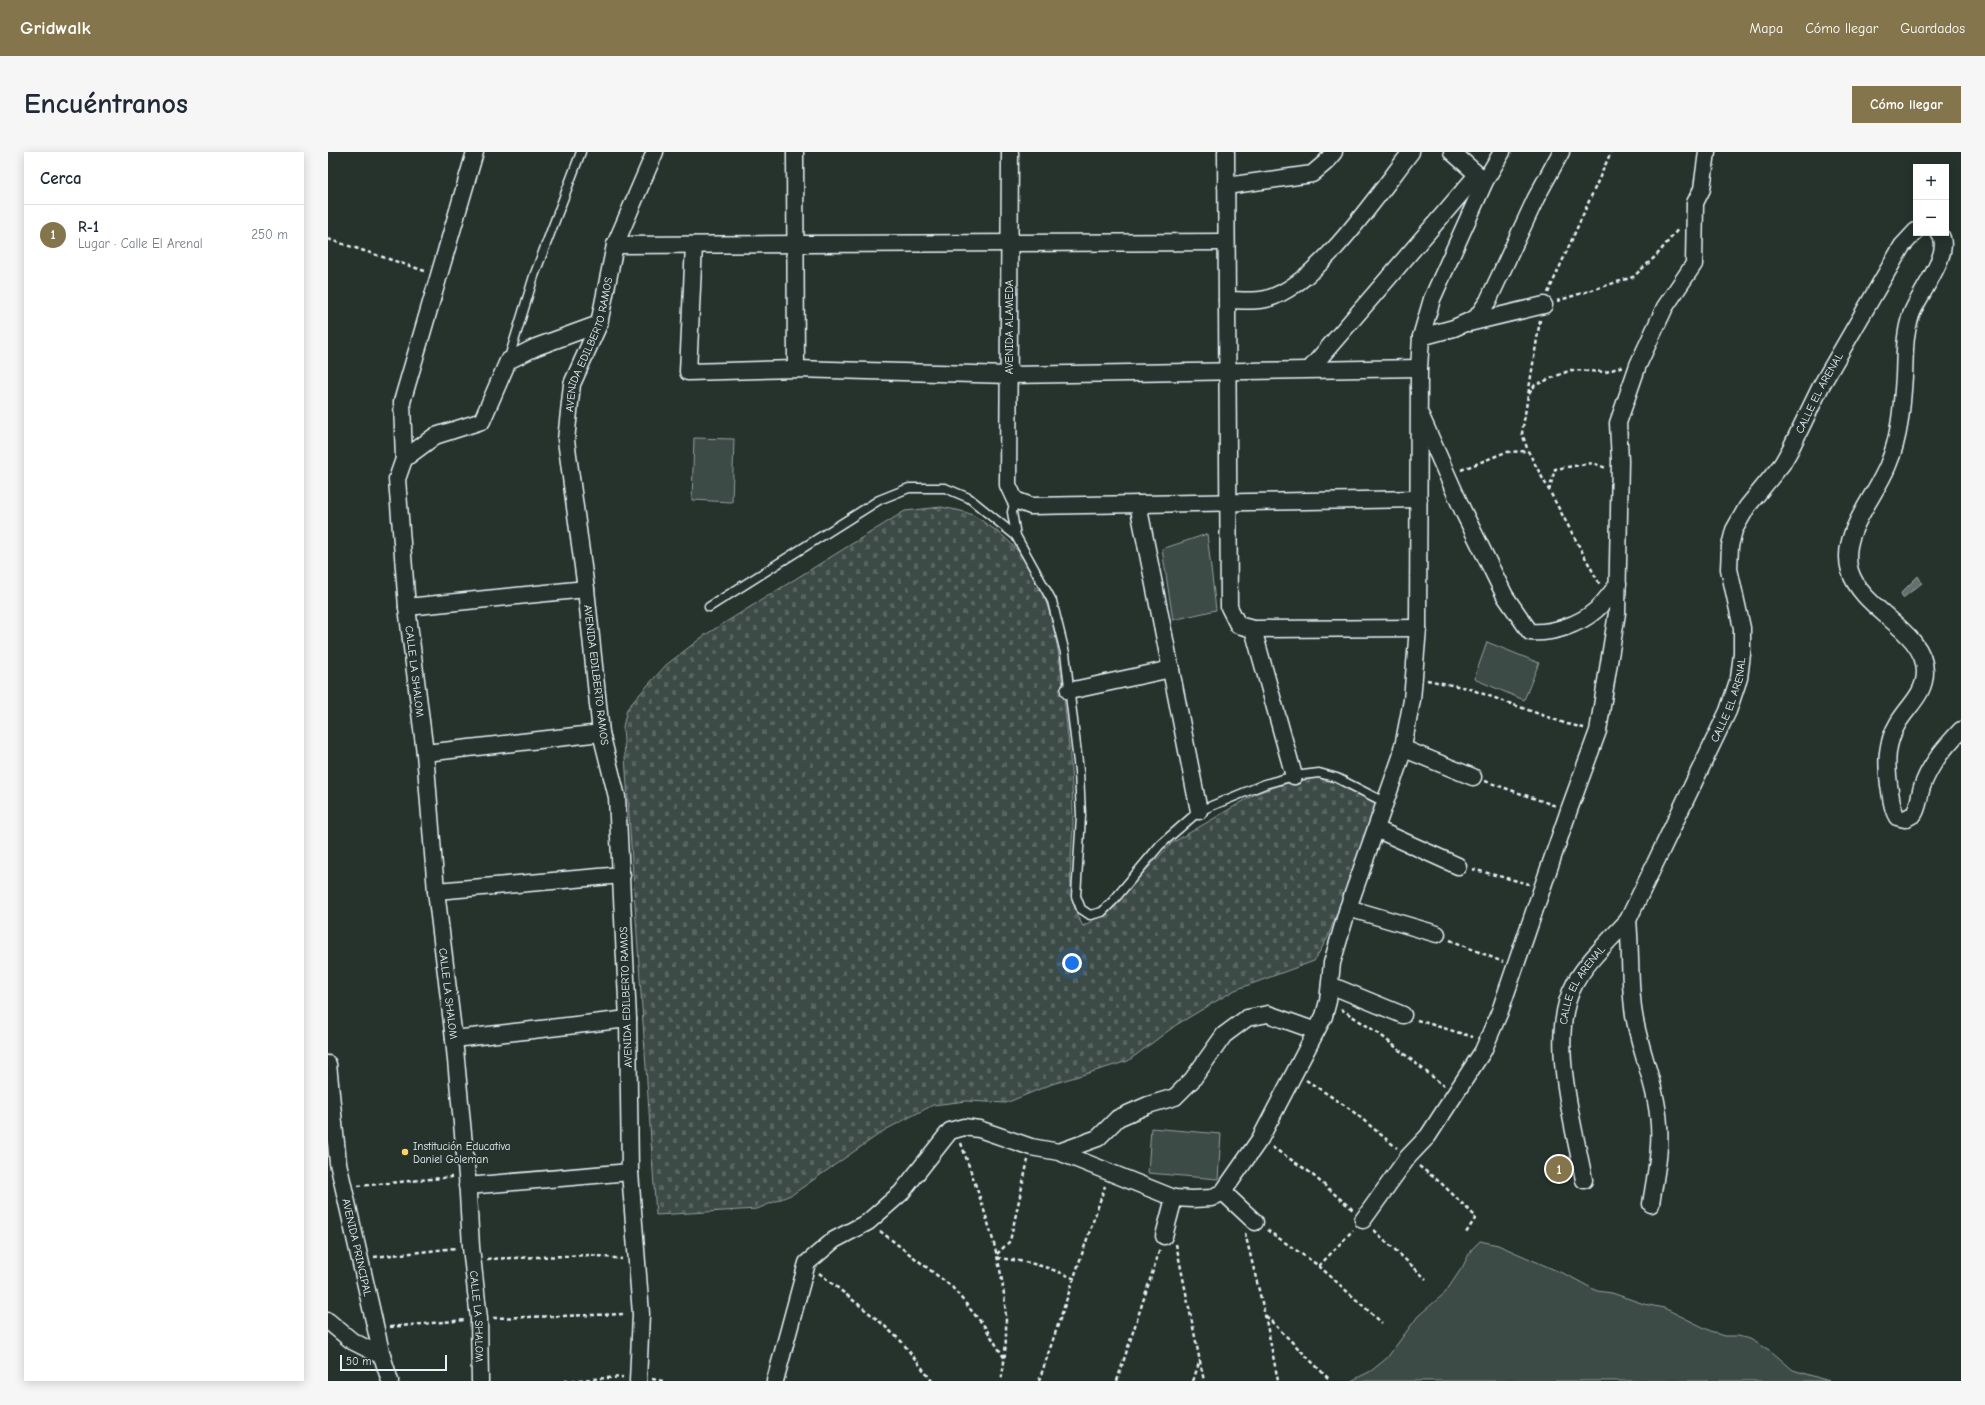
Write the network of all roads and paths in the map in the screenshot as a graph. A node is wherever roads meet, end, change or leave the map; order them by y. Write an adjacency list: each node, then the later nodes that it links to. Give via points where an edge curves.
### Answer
1 (474, 152): 25 (street)
2 (580, 152): 32 (lane, via 534,276)
3 (655, 152): 23 (street, AVENIDA EDILBERTO RAMOS)
4 (795, 152): 22 (street)
5 (1010, 152): 20 (street, AVENIDA ALAMEDA)
6 (1226, 152): 15 (street)
7 (1334, 152): 15 (street, via 1312,174)
8 (1411, 152): 26 (street, via 1328,256 1301,280 1287,291 1265,300)
9 (1452, 152): 14 (street)
10 (1502, 152): 14 (street)
11 (1561, 152): 29 (street, via 1536,198 1488,301 1476,318)
12 (1611, 152): 27 (path, via 1554,277)
13 (1707, 152): 16 (street, via 1702,189)
14 (1481, 178): 30 (street, via 1432,298); 35 (street)
15 (1226, 186): 21 (street)
16 (1695, 203): 27 (path, via 1674,235 1633,277); 31 (street, via 1694,264 1665,307)
17 (1913, 233): 76 (street, CALLE EL ARENAL, via 1898,252 1821,386 1782,464 1747,507 1734,530 1729,569 1742,628 1739,678 1728,710)
18 (1940, 236): 60 (street, via 1943,242 1940,258 1907,326 1900,425 1894,448 1847,548 1847,559 1855,584 1869,601 1913,642 1924,662 1924,683 1920,694 1898,723 1887,752 1887,774 1897,817 1905,819 1914,814 1931,767)
19 (328, 239): 25 (path)
20 (1009, 242): 21 (street); 22 (street); 37 (street, AVENIDA ALAMEDA)
21 (1226, 242): 26 (street)
22 (795, 244): 24 (street); 33 (street)
23 (615, 245): 24 (street); 28 (street, AVENIDA EDILBERTO RAMOS)
24 (694, 245): 33 (street, via 688,372)
25 (439, 275): 41 (street, via 402,402)
26 (1227, 300): 36 (street)
27 (1544, 305): 29 (street); 38 (path)
28 (599, 324): 32 (street); 51 (street, AVENIDA EDILBERTO RAMOS, via 572,384 566,440)
29 (1463, 324): 30 (street)
30 (1421, 337): 34 (street)
31 (1640, 359): 38 (path, via 1606,372 1571,370 1535,385); 42 (street, via 1618,423)
32 (508, 360): 41 (street, via 482,421 435,436)
33 (796, 368): 37 (street)
34 (1419, 368): 35 (street); 39 (street)
35 (1310, 369): 36 (street)
36 (1227, 372): 37 (street); 47 (street)
37 (1009, 375): 46 (street, AVENIDA ALAMEDA, via 1008,485)
38 (1528, 394): 40 (path, via 1522,434)
39 (1419, 411): 43 (street); 45 (street)
40 (1528, 451): 43 (path, via 1506,452); 44 (path)
41 (404, 459): 53 (street, CALLE LA SHALOM, via 397,479)
42 (1620, 472): 44 (path, via 1593,463 1555,469); 50 (street)
43 (1447, 475): 52 (street, via 1505,596 1530,632 1542,634 1576,623 1596,610)
44 (1549, 491): 52 (path)
45 (1419, 499): 47 (street); 55 (street)
46 (1015, 500): 48 (street, via 1031,506); 49 (lane, via 1012,512)
47 (1228, 502): 48 (street); 56 (street, via 1229,607 1238,625)
48 (1138, 504): 57 (street)
49 (1016, 536): 54 (lane, via 969,498 945,488 909,488 879,500); 59 (lane, via 1052,601 1065,653)
50 (1618, 584): 52 (street); 61 (street, via 1617,613)
51 (586, 589): 53 (street); 62 (street, AVENIDA EDILBERTO RAMOS)
52 (1607, 598)
53 (407, 607): 64 (street, CALLE LA SHALOM)
54 (709, 607)
55 (1418, 628): 56 (street); 58 (street)
56 (1253, 629): 65 (street)
57 (1171, 669): 59 (street); 69 (street)
58 (1414, 678): 61 (path, via 1467,688 1567,724); 63 (street)
59 (1069, 691): 69 (lane, via 1080,778 1081,816 1076,896 1081,909 1090,915 1102,912 1160,845)
60 (1961, 730)
61 (1598, 731): 68 (street)
62 (601, 733): 64 (street); 72 (street, AVENIDA EDILBERTO RAMOS, via 616,796)
63 (1402, 748): 66 (street); 67 (street)
64 (425, 753): 74 (street, CALLE LA SHALOM)
65 (1294, 776): 67 (lane, via 1319,773 1337,778); 69 (lane, via 1265,784)
66 (1473, 777): 68 (path)
67 (1386, 803): 70 (street)
68 (1568, 810): 73 (street)
69 (1199, 811)
70 (1376, 828): 71 (street); 75 (street)
71 (1458, 866): 73 (path)
72 (622, 875): 74 (street); 82 (street, AVENIDA EDILBERTO RAMOS)
73 (1542, 887): 78 (street)
74 (436, 891): 84 (street, CALLE LA SHALOM)
75 (1348, 908): 77 (street); 79 (street, via 1332,963)
76 (1628, 920): 96 (street, CALLE EL ARENAL, via 1604,944 1575,984 1562,1028 1562,1061); 101 (street, via 1631,951 1629,973 1634,1017 1655,1096 1659,1123 1660,1144)
77 (1437, 934): 78 (path)
78 (1514, 966): 85 (street, via 1500,1011)
79 (1330, 985): 80 (street); 81 (street)
80 (1328, 1001): 83 (street); 88 (path, via 1378,1033)
81 (1403, 1015): 85 (path)
82 (628, 1020): 84 (street); 95 (street, AVENIDA EDILBERTO RAMOS)
83 (1316, 1031): 87 (street); 92 (street, via 1268,1014 1247,1018 1224,1035 1192,1080 1175,1097 1118,1118 1098,1138)
84 (454, 1039): 97 (street, CALLE LA SHALOM)
85 (1487, 1041): 88 (street)
86 (328, 1064): 98 (street, AVENIDA PRINCIPAL)
87 (1294, 1072): 90 (street); 93 (path, via 1350,1109)
88 (1455, 1094): 93 (street, via 1428,1136)
89 (956, 1129): 91 (street, via 979,1129); 103 (street, via 942,1140 901,1193); 108 (path)
90 (1260, 1139): 99 (street); 102 (path, via 1308,1171)
91 (1031, 1147): 92 (street); 108 (path, via 1010,1241)
92 (1059, 1152): 94 (street)
93 (1408, 1157): 102 (street); 105 (path, via 1441,1183 1476,1217)
94 (1110, 1171): 100 (street); 113 (path)
95 (630, 1172): 97 (street); 110 (street, AVENIDA EDILBERTO RAMOS)
96 (1584, 1180)
97 (467, 1181): 98 (path); 107 (street, CALLE LA SHALOM)
98 (343, 1188): 109 (street, AVENIDA PRINCIPAL)
99 (1223, 1192): 100 (street, via 1211,1198); 104 (street)
100 (1174, 1198): 106 (street)
101 (1651, 1204)
102 (1363, 1220): 112 (path); 114 (path)
103 (868, 1222): 111 (street, via 834,1240); 122 (path, via 952,1287 985,1327)
104 (1255, 1222): 112 (path); 116 (path, via 1245,1230)
105 (1466, 1232)
106 (1164, 1236): 123 (path, via 1175,1241); 134 (path)
107 (471, 1253): 109 (path); 110 (path, via 591,1255); 117 (street, CALLE LA SHALOM)
108 (997, 1256): 113 (path, via 1028,1261); 122 (path, via 1003,1280 1007,1328)
109 (359, 1258): 120 (street, AVENIDA PRINCIPAL)
110 (636, 1260): 115 (street, AVENIDA EDILBERTO RAMOS)
111 (807, 1263): 130 (street); 131 (path, via 902,1342)
112 (1319, 1266): 119 (path)
113 (1075, 1279): 133 (path)
114 (1426, 1279)
115 (641, 1314): 117 (path); 124 (street, AVENIDA EDILBERTO RAMOS)
116 (1265, 1315): 125 (path); 137 (path)
117 (479, 1319): 120 (path); 127 (street, CALLE LA SHALOM)
118 (328, 1321): 121 (street, via 352,1341)
119 (1382, 1323)
120 (375, 1328): 121 (street, AVENIDA PRINCIPAL)
121 (382, 1356): 126 (street, AVENIDA PRINCIPAL)
122 (1005, 1359): 132 (path)
123 (1200, 1360): 135 (path); 136 (path)
124 (638, 1379): 128 (path); 129 (path)
125 (1329, 1379)
126 (390, 1381)
127 (480, 1381)
128 (565, 1381)
129 (663, 1381)
130 (775, 1381)
131 (932, 1381)
132 (1001, 1381)
133 (1039, 1381)
134 (1117, 1381)
135 (1193, 1381)
136 (1204, 1381)
137 (1278, 1381)

